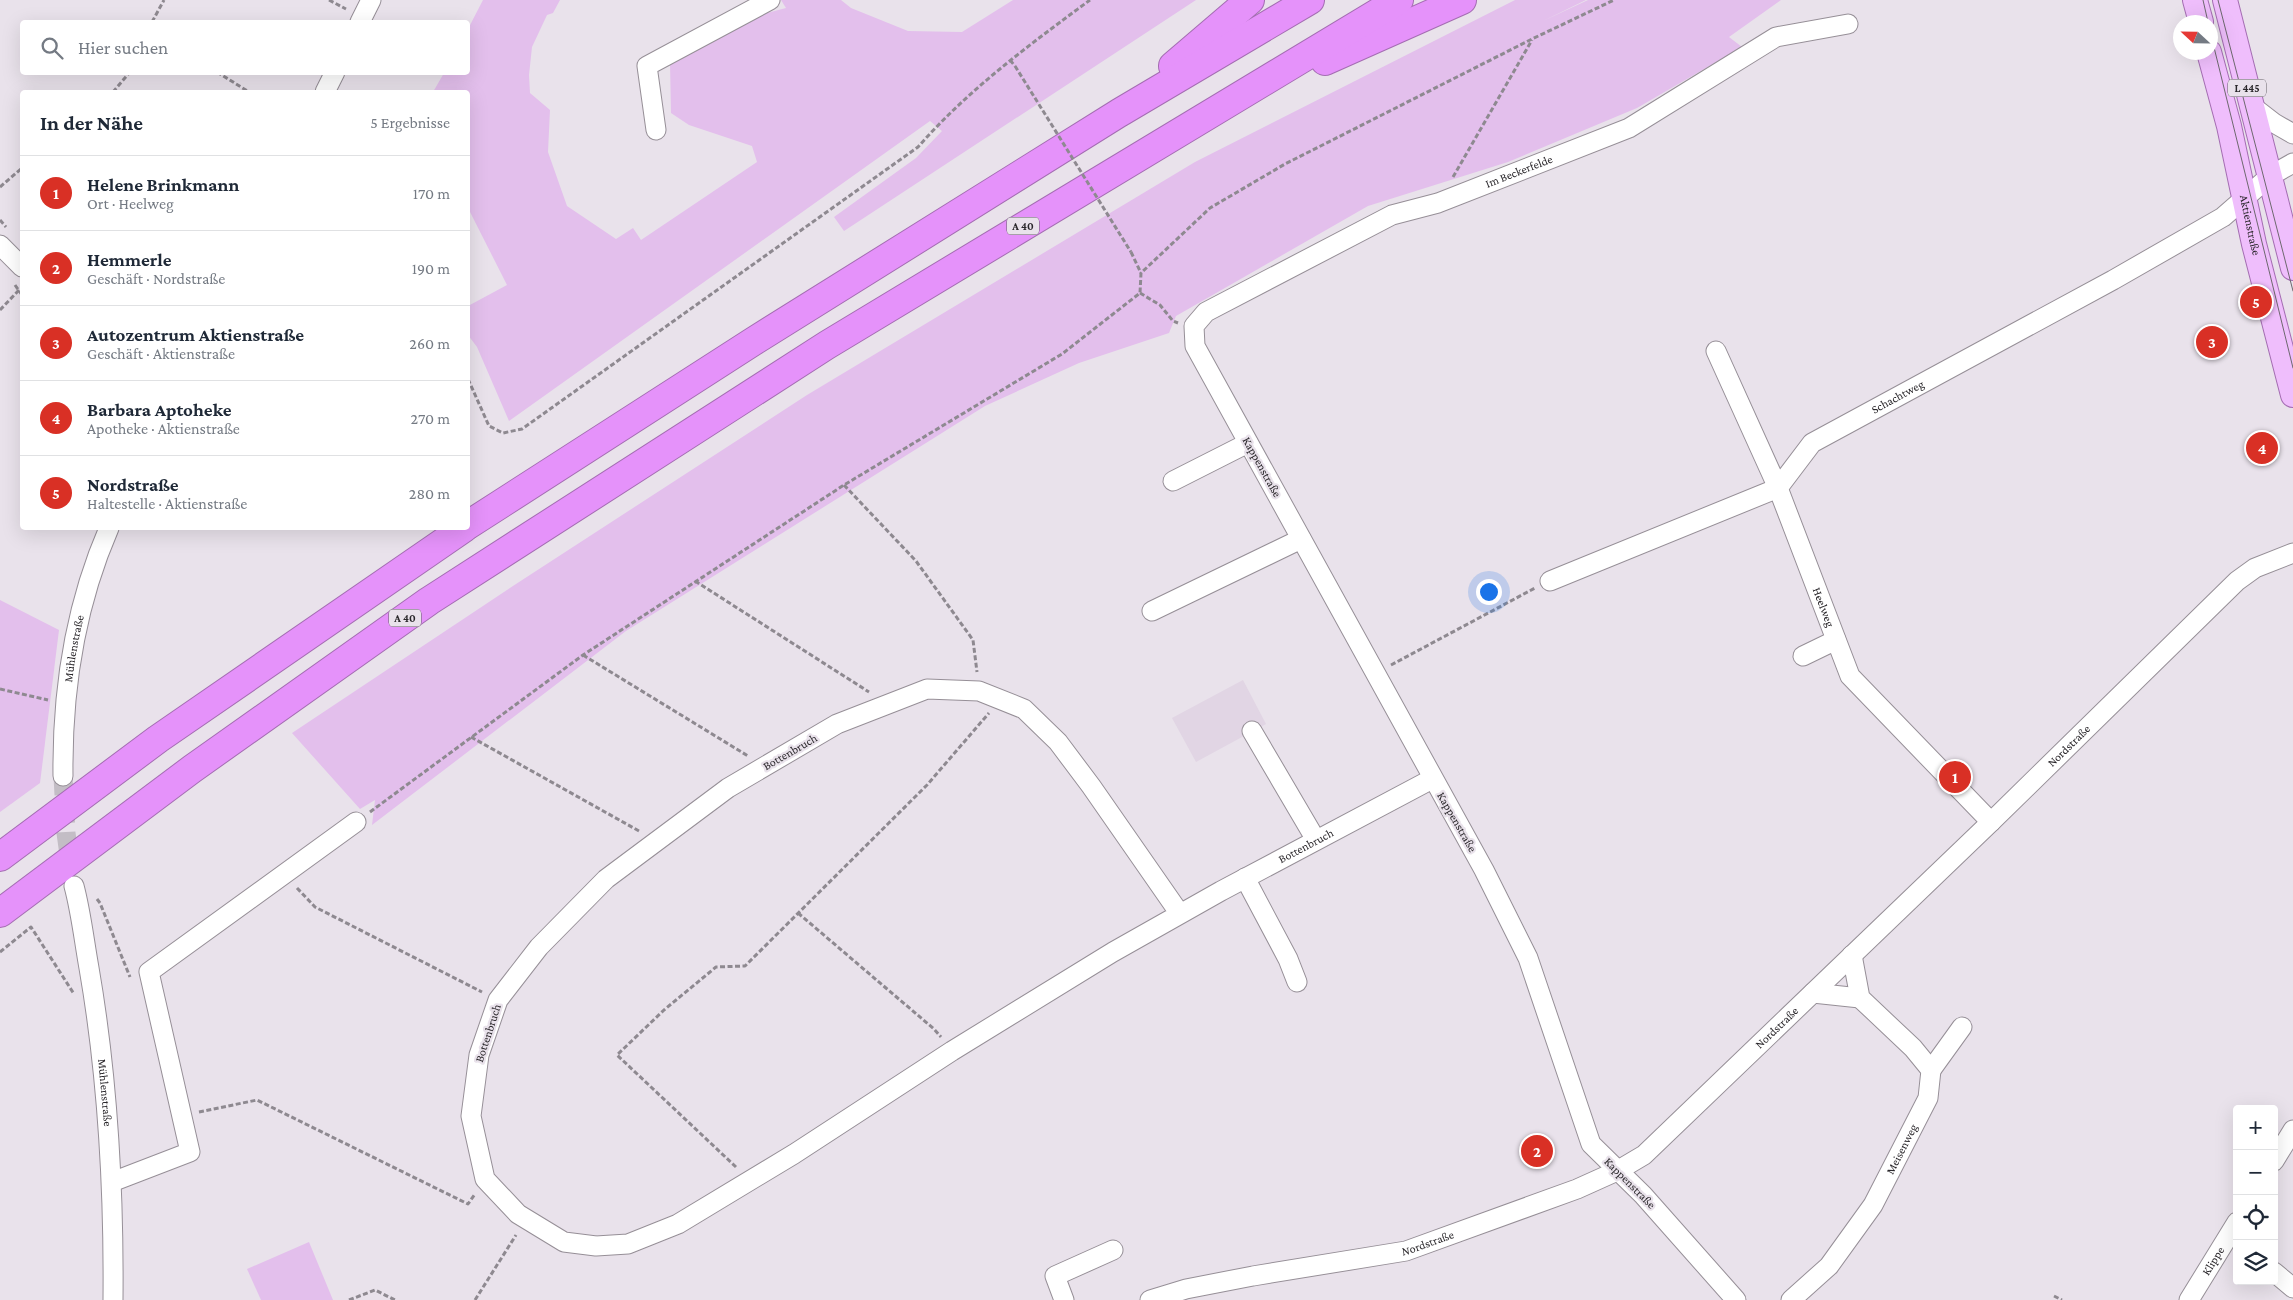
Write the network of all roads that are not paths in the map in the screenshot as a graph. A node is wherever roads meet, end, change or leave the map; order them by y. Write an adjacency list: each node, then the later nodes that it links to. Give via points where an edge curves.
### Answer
1 (371, 0): 10 (street)
2 (770, 0): 18 (street, via 647,66)
3 (1250, 0): 17 (highway)
4 (1310, 0): 17 (highway)
5 (1399, 0): 16 (highway, A 40)
6 (1462, 0): 16 (highway)
7 (2195, 0): 9 (main road)
8 (2225, 0): 15 (main road, L 445)
9 (2199, 15)
10 (361, 20)
11 (1848, 24): 26 (street, Im Beckerfelde, via 1776,37 1629,128 1438,203 1383,219 1206,312)
12 (2211, 60): 22 (main road, Aktienstraße / L 445)
13 (334, 75): 14 (street)
14 (326, 90)
15 (2252, 106): 19 (street); 21 (main road, L 445)
16 (1220, 107): 50 (highway, A 40, via 826,345 429,601 192,769)
17 (1119, 113): 32 (highway, via 754,341)
18 (656, 130)
19 (2293, 134)
20 (2293, 163): 21 (street, Schachtweg)
21 (2270, 176): 22 (street, Schachtweg); 25 (main road, L 445)
22 (2245, 198): 28 (main road, Aktienstraße / L 445); 31 (street, Schachtweg, via 2223,217 2113,280 1812,443)
23 (0, 245): 24 (street)
24 (20, 265)
25 (2293, 268)
26 (1194, 326): 29 (street, Kappenstraße, via 1195,346)
27 (1716, 351): 31 (street, Heelweg)
28 (2293, 395)
29 (1248, 443): 30 (street); 35 (street, Kappenstraße)
30 (1173, 481)
31 (1778, 488): 37 (street); 39 (street, Heelweg)
32 (470, 524)
33 (108, 530): 42 (street, Mühlenstraße, via 88,585 68,671 62,740)
34 (461, 530): 47 (highway, via 158,739)
35 (1301, 539): 38 (street); 43 (street, Kappenstraße)
36 (2293, 553): 45 (street, Nordstraße, via 2255,568 2237,581)
37 (1550, 581)
38 (1152, 611)
39 (1836, 640): 40 (street); 45 (street, Heelweg, via 1850,676)
40 (1803, 656)
41 (1252, 731): 46 (street)
42 (63, 776)
43 (1432, 779): 46 (street, Bottenbruch); 60 (street, Kappenstraße, via 1484,870 1528,958 1591,1144)
44 (356, 822): 61 (street, via 148,972 190,1152)
45 (1991, 822): 52 (street, Nordstraße)
46 (1316, 840): 48 (street, Bottenbruch)
47 (0, 857)
48 (1245, 878): 51 (street, Bottenbruch); 53 (street)
49 (75, 889): 61 (street, Mühlenstraße, via 97,1011 108,1104)
50 (0, 913)
51 (1180, 914): 51 (street, Bottenbruch, via 1058,742 1024,709 979,691 926,689 837,724 728,788 606,879 539,947 498,1000 479,1055 471,1116 485,1179 527,1221 564,1242 596,1246 628,1244 678,1224 750,1181 952,1051)
52 (1852, 955): 54 (street, Nordstraße); 55 (street)
53 (1297, 982)
54 (1812, 993): 55 (street); 60 (street, Nordstraße, via 1644,1155)
55 (1860, 998): 57 (street, via 1913,1048)
56 (1962, 1027): 57 (street)
57 (1931, 1070): 68 (street, Meisenweg, via 1928,1098 1873,1205 1829,1266)
58 (2293, 1130): 59 (street)
59 (2278, 1154)
60 (1618, 1172): 64 (street, Nordstraße, via 1406,1252 1253,1276); 67 (street, Kappenstraße, via 1643,1195)
61 (112, 1182): 65 (street, Mühlenstraße)
62 (2232, 1242): 69 (street, Klippe)
63 (1113, 1250): 66 (street, via 1055,1276)
64 (1155, 1299)
65 (113, 1300)
66 (1064, 1300)
67 (1736, 1300)
68 (1791, 1300)
69 (2189, 1300)

